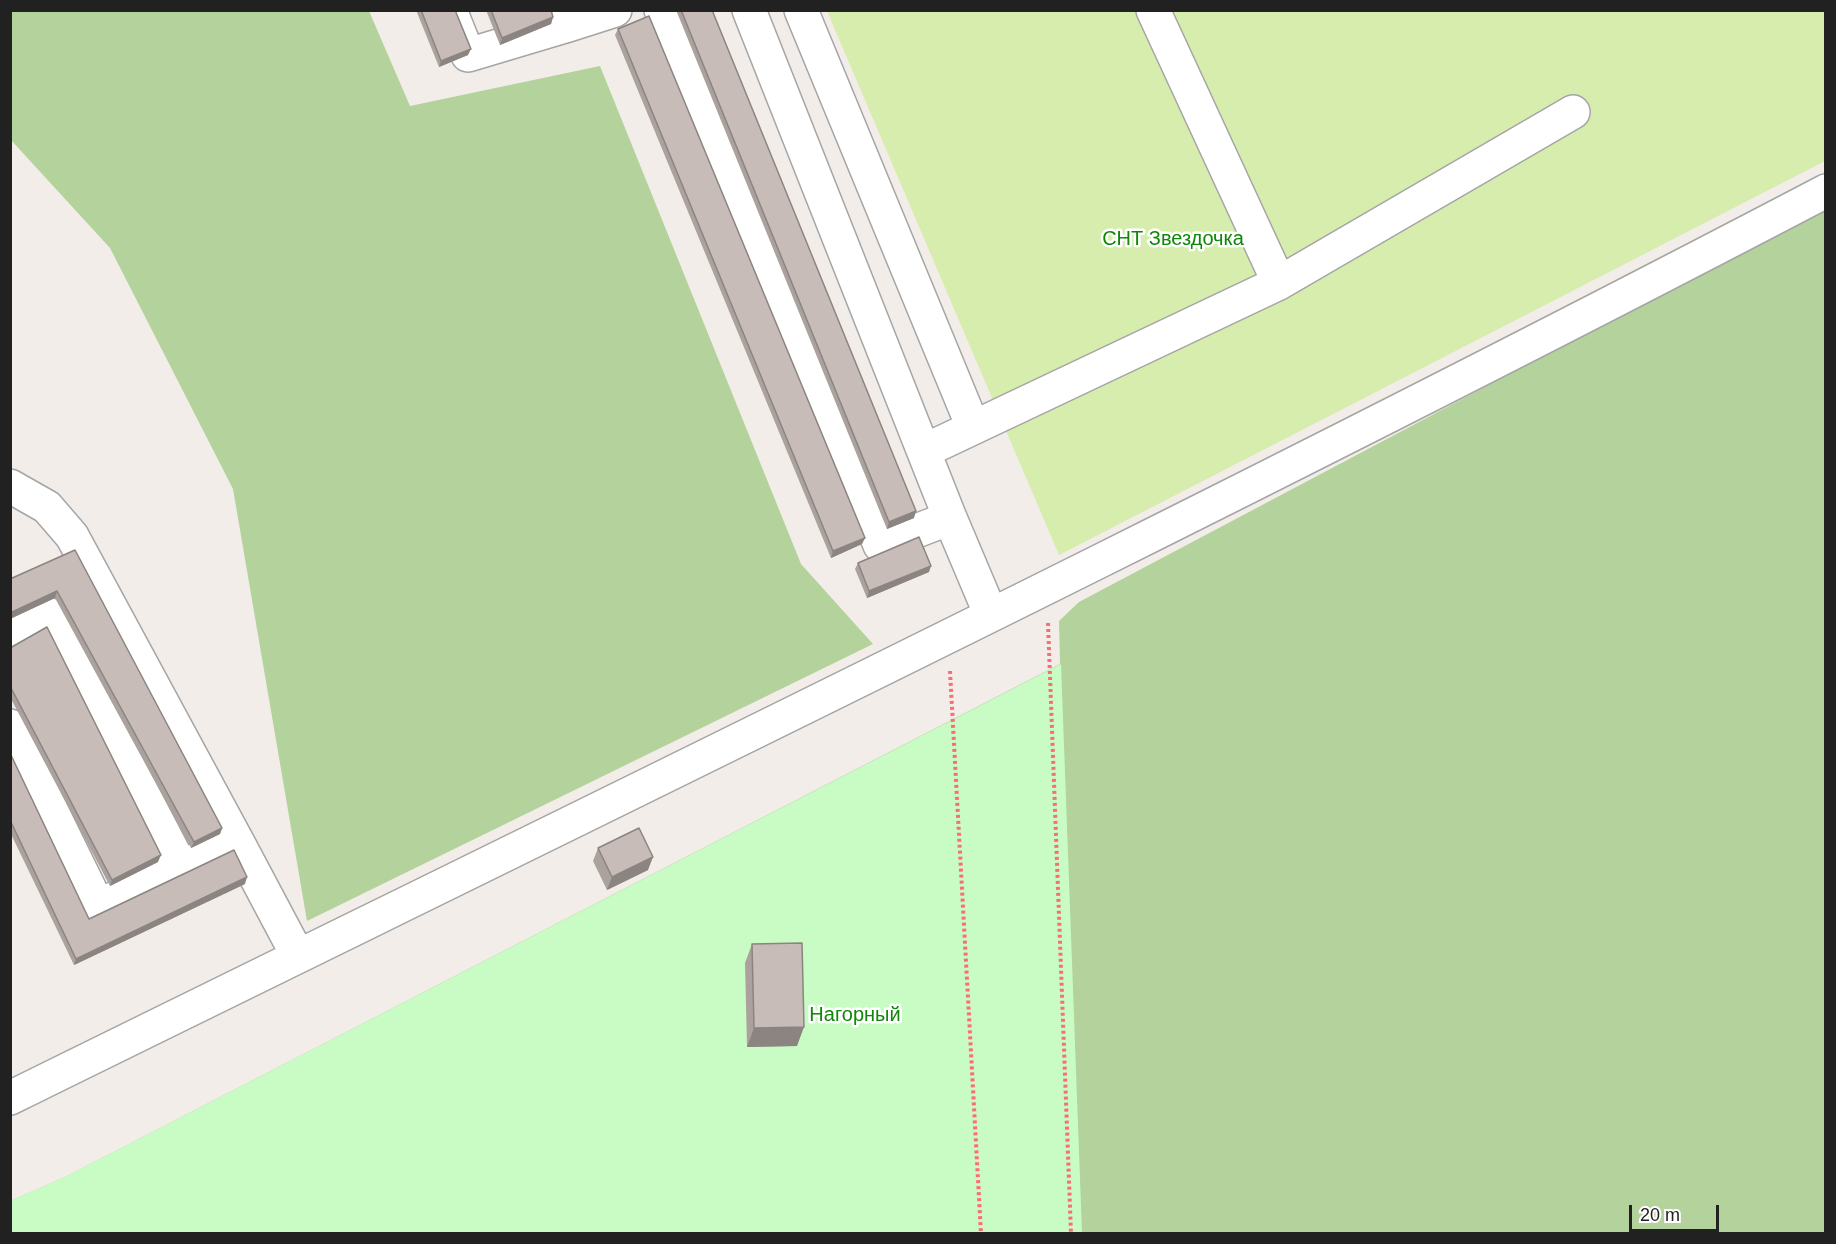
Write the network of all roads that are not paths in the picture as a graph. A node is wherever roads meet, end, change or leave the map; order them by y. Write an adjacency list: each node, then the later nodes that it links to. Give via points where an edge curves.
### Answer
1 (450, 10): 7 (lane, via 468,55)
2 (615, 10): 7 (lane)
3 (662, 10): 14 (lane, via 880,545)
4 (749, 10): 12 (lane)
5 (801, 10): 11 (lane)
6 (1153, 10): 10 (lane)
7 (562, 18)
8 (1573, 112): 10 (lane)
9 (1826, 191): 15 (lane, via 1318,453)
10 (1279, 284): 11 (lane)
11 (974, 428): 12 (lane)
12 (924, 451): 14 (lane)
13 (10, 486): 18 (lane, via 47,507 72,536)
14 (950, 518): 15 (lane)
15 (991, 615): 20 (lane)
16 (10, 635): 19 (lane, via 50,615)
17 (10, 726): 19 (lane, via 98,906)
18 (237, 841): 19 (lane); 20 (lane)
19 (181, 867)
20 (298, 956): 21 (lane)
21 (10, 1098)

